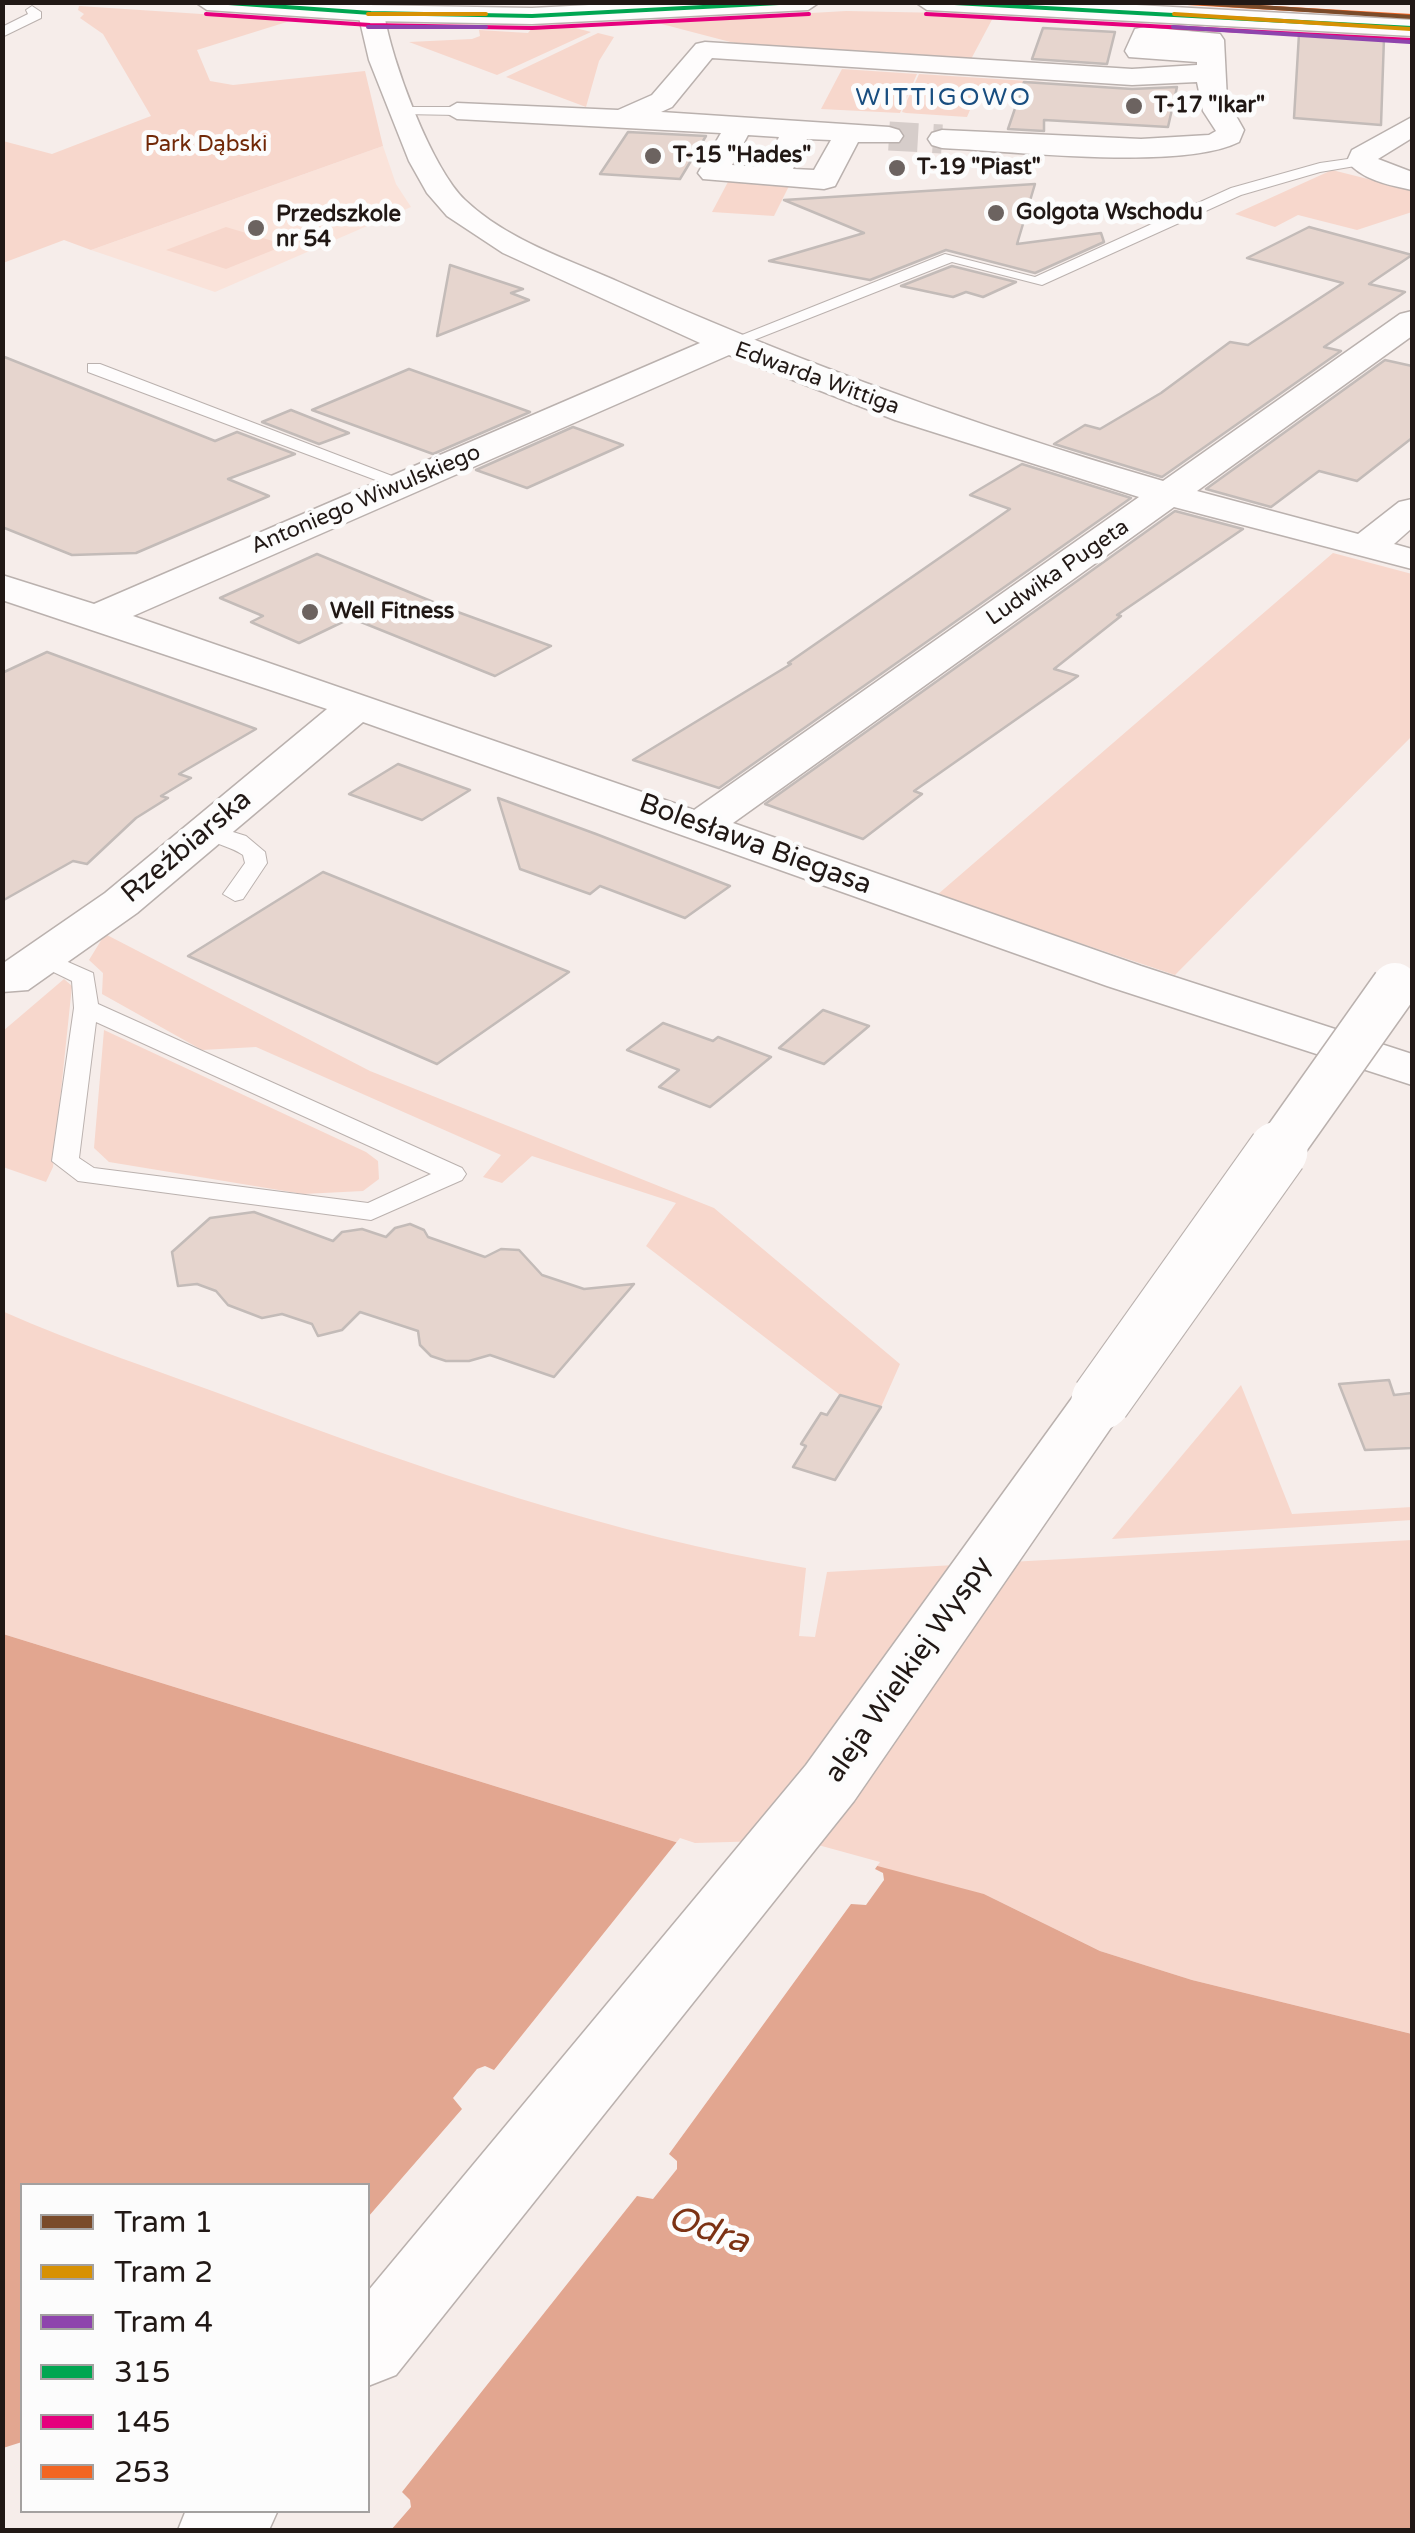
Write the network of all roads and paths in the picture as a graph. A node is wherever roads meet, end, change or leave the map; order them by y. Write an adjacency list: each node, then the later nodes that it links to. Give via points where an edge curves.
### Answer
1 (207, 2): 5 (street)
2 (808, 2): 5 (street, via 547,16)
3 (927, 2): 7 (street)
4 (36, 6): 6 (lane); 8 (lane, via 36,16)
5 (354, 9): 10 (street, Edwarda Wittiga)
6 (2, 20)
7 (1412, 28)
8 (2, 32)
9 (816, 103): 12 (street, via 705,50 662,100); 13 (street); 15 (street); 15 (street, via 1135,64 1210,64 1215,112 1230,130 1215,143 1141,148 990,142); 16 (street); 18 (street)
10 (402, 110): 11 (lane); 21 (street, Edwarda Wittiga, via 429,175 461,212)
11 (457, 112): 12 (street)
12 (623, 118): 13 (street)
13 (739, 124): 18 (street, via 713,173)
14 (1412, 126): 17 (street)
15 (917, 127): 16 (street)
16 (848, 133): 18 (street, via 824,180)
17 (1362, 160): 19 (street); 21 (lane, via 1282,177 1191,210 1036,282 951,257)
18 (775, 177)
19 (1412, 181)
20 (1412, 320): 24 (street, Ludwika Pugeta)
21 (726, 345): 23 (street, Antoniego Wiwulskiego); 24 (street, Edwarda Wittiga, via 943,424)
22 (94, 368): 23 (lane)
23 (404, 484): 29 (street, Antoniego Wiwulskiego)
24 (1169, 494): 26 (street, Edwarda Wittiga); 31 (street, Ludwika Pugeta)
25 (1412, 510): 26 (street)
26 (1364, 548): 27 (street, Edwarda Wittiga)
27 (1407, 559)
28 (2, 587): 29 (street)
29 (100, 616): 30 (street, Bolesława Biegasa)
30 (356, 707): 31 (street, Bolesława Biegasa); 32 (street, Rzeźbiarska)
31 (702, 825): 37 (street, Bolesława Biegasa, via 1124,976)
32 (206, 831): 33 (lane, via 254,852 256,862); 34 (street, Rzeźbiarska, via 121,903)
33 (235, 894)
34 (19, 973): 36 (lane, via 84,978)
35 (1404, 974): 38 (street, aleja Wielkiej Wyspy, bridge, via 830,1782)
36 (86, 1008): 36 (lane, via 436,1166 453,1174 371,1212 86,1175 64,1161)
37 (1412, 1070)
38 (370, 2348)

